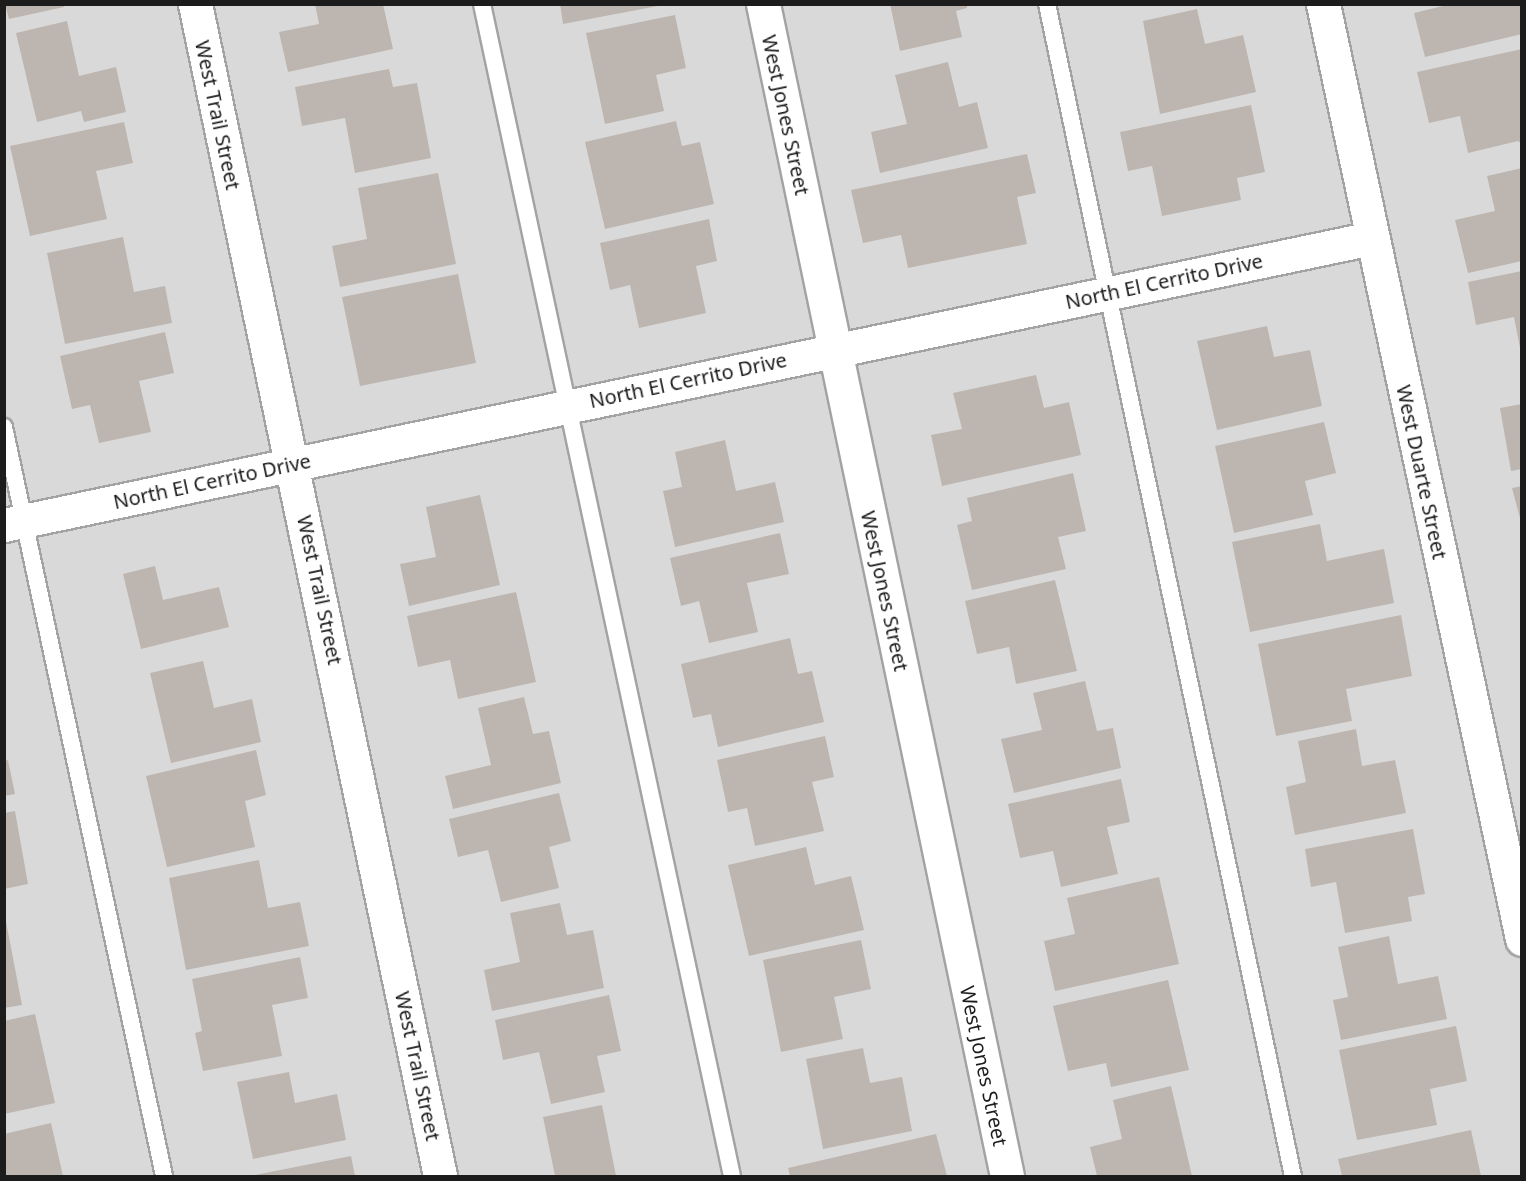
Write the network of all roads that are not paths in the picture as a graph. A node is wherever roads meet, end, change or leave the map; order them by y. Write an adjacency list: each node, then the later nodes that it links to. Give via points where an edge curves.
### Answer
1 (195, 4): 11 (street, West Trail Street)
2 (482, 4): 9 (lane)
3 (763, 4): 8 (street, West Jones Street)
4 (1047, 4): 7 (lane)
5 (1323, 4): 6 (street, West Duarte Street)
6 (1372, 238): 7 (street, North El Cerrito Drive); 13 (street, West Duarte Street)
7 (1106, 293): 8 (street, North El Cerrito Drive); 18 (lane)
8 (834, 349): 9 (street, North El Cerrito Drive); 17 (street, West Jones Street)
9 (568, 406): 11 (street, North El Cerrito Drive); 16 (lane)
10 (4, 427): 12 (lane)
11 (294, 464): 12 (street, North El Cerrito Drive); 15 (street, West Trail Street)
12 (14, 523): 14 (lane)
13 (1521, 939)
14 (164, 1176)
15 (440, 1176)
16 (732, 1176)
17 (1007, 1176)
18 (1293, 1176)

